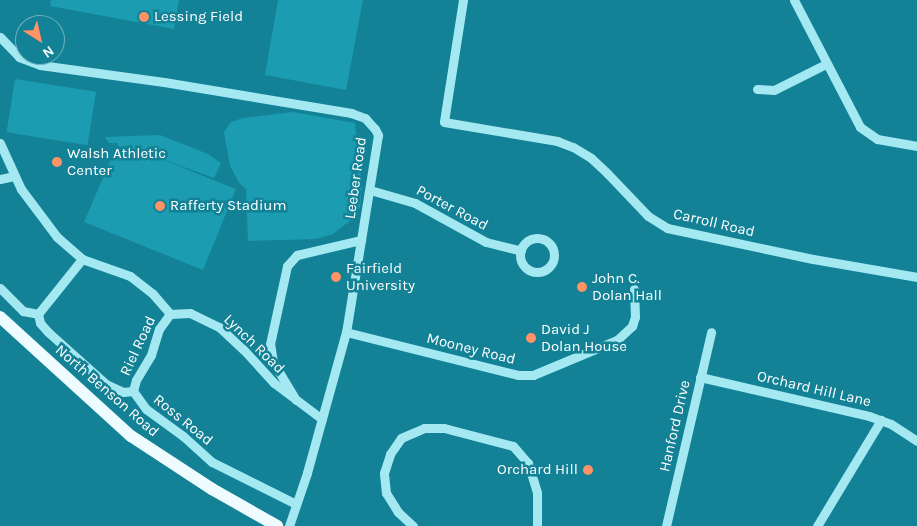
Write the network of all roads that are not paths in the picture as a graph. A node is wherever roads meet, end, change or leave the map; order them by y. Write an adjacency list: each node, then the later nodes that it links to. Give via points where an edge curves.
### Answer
1 (463, 0): 14 (street, Carroll Road, via 444,122 557,141 573,147 601,168 648,216 668,228 813,260)
2 (794, 0): 4 (street)
3 (0, 37): 10 (street, Leeber Road, via 19,57 40,65 164,82 365,118 378,135)
4 (826, 64): 5 (street, via 774,90); 7 (street, via 854,119 865,133 889,142)
5 (758, 89)
6 (0, 143): 8 (street)
7 (917, 146)
8 (14, 176): 9 (street); 13 (street, via 52,231)
9 (0, 179)
10 (370, 190): 11 (street, Leeber Road); 12 (street, Porter Road, via 416,202 486,242)
11 (361, 240): 20 (street, Leeber Road); 24 (street, Lynch Road, via 297,255 287,266 270,344 274,362)
12 (521, 251)
13 (82, 258): 17 (street); 18 (street, via 130,276 152,293)
14 (917, 277)
15 (0, 288): 17 (street, via 23,310)
16 (634, 289): 20 (street, Mooney Road, via 635,317 632,326 617,340 534,374 518,376)
17 (38, 314): 23 (street, Ross Road, via 44,328 106,384 123,392)
18 (170, 314): 23 (street, Riel Road, via 159,329 152,355); 24 (street, Lynch Road, via 190,313 218,327 274,383)
19 (0, 317): 29 (main road, North Benson Road, via 131,436 212,489)
20 (346, 332): 25 (street, Leeber Road)
21 (710, 332): 22 (street, Hanford Drive)
22 (700, 377): 26 (street, Orchard Hill Lane); 33 (street, Hanford Drive)
23 (133, 391): 28 (street, Ross Road, via 146,409 212,462)
24 (296, 400): 25 (street, Lynch Road)
25 (322, 419): 28 (street, Leeber Road)
26 (881, 420): 27 (street, Orchard Hill Lane); 34 (street)
27 (917, 441)
28 (296, 504): 30 (street, Leeber Road)
29 (278, 526)
30 (289, 526)
31 (413, 526): 32 (street, via 398,512 386,493 384,473 390,454 401,438 424,428 444,428 513,446 528,463 537,493)
32 (537, 526)
33 (666, 526)
34 (817, 526)

